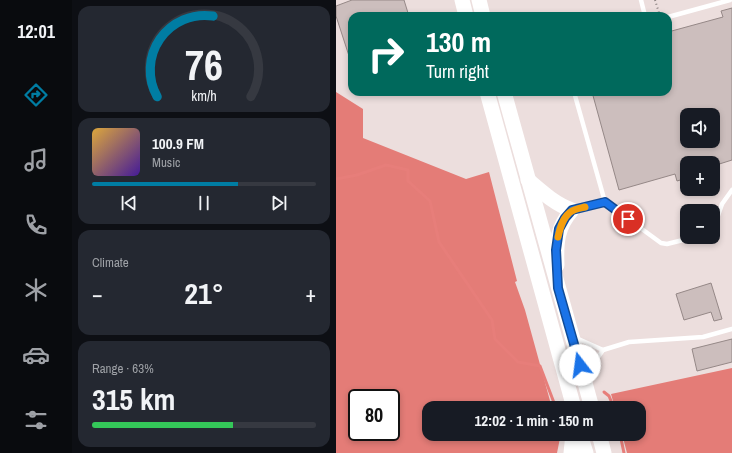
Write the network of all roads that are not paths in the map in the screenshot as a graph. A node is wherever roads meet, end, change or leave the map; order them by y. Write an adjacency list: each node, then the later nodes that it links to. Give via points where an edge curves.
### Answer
1 (462, 0): 5 (highway)
2 (478, 0): 6 (highway)
3 (641, 0): 7 (lane)
4 (730, 0): 8 (lane)
5 (465, 12)
6 (482, 12)
7 (644, 12)
8 (672, 16)
9 (488, 96): 23 (highway)
10 (505, 96): 12 (highway)
11 (575, 96): 14 (lane)
12 (528, 180): 15 (highway, via 550,199); 18 (highway)
13 (732, 190): 16 (lane)
14 (605, 202): 15 (lane); 17 (lane, via 661,243)
15 (572, 210): 18 (highway, via 559,229 556,250)
16 (720, 210)
17 (680, 241)
18 (558, 288): 20 (highway)
19 (732, 329): 21 (lane, via 703,336 629,342)
20 (573, 337): 21 (lane); 22 (highway)
21 (603, 350): 22 (lane)
22 (584, 379): 24 (highway)
23 (571, 401)
24 (590, 401)
25 (572, 441): 28 (highway)
26 (582, 441): 29 (highway)
27 (601, 441): 30 (highway)
28 (571, 453)
29 (586, 453)
30 (604, 453)

